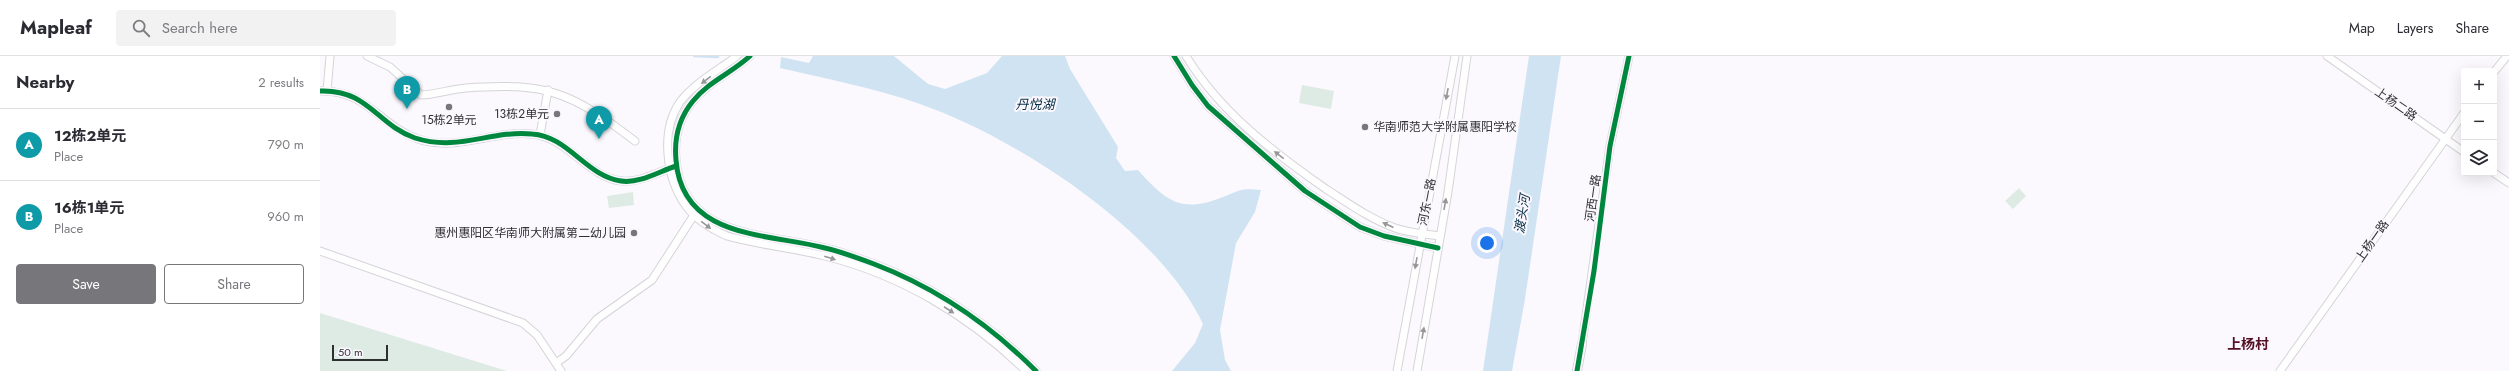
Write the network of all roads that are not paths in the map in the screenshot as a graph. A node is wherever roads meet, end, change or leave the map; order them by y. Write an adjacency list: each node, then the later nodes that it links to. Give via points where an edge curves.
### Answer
1 (330, 56): 14 (street)
2 (367, 56): 13 (street, via 390,67 421,95 452,89 514,86)
3 (737, 56): 20 (street, one-way to 20, via 690,92 677,108 669,127 668,142)
4 (750, 56): 20 (street, via 703,91 685,113 677,136)
5 (1174, 56): 26 (street, via 1208,106 1305,191 1360,227 1384,236)
6 (1186, 56): 24 (street, one-way to 6, via 1395,228 1370,216 1275,152 1247,128 1203,83)
7 (1455, 56): 24 (street, 河东一路, one-way to 24)
8 (1467, 56): 25 (street, 河东一路, one-way to 8)
9 (1629, 56): 29 (street, 河西一路, via 1609,153)
10 (2327, 56): 17 (street, 上杨二路)
11 (2507, 56): 12 (street)
12 (2497, 68)
13 (548, 90): 16 (street); 18 (street, via 592,109)
14 (323, 91): 16 (street, via 344,93 363,102 395,129 428,142 454,144 513,134)
15 (2461, 117): 17 (street, 上杨一路)
16 (540, 135): 20 (street, via 560,143 607,177 622,181 636,180)
17 (2444, 139): 19 (street, 上杨二路); 37 (street, 上杨一路)
18 (635, 141)
19 (2461, 150)
20 (673, 167): 23 (street, via 678,194)
21 (2497, 175): 22 (street)
22 (2509, 183)
23 (696, 212): 30 (street, via 652,280 597,319 566,356); 32 (street, one-way to 32, via 714,230 727,236 825,256 903,284 957,315 1004,350); 33 (street, via 727,228 787,242 825,247 910,279 940,294 984,324)
24 (1421, 233): 25 (street); 26 (street, 河东一路)
25 (1440, 236): 27 (street, 河东一路)
26 (1420, 244): 27 (street); 34 (street, 河东一路, one-way to 34)
27 (1438, 248): 35 (street, 河东一路, one-way to 27)
28 (320, 251): 30 (street, via 523,323 537,335)
29 (1582, 344): 36 (street)
30 (556, 363): 31 (street)
31 (561, 371)
32 (1026, 371)
33 (1036, 371)
34 (1397, 371)
35 (1417, 371)
36 (1576, 371)
37 (2280, 371)

